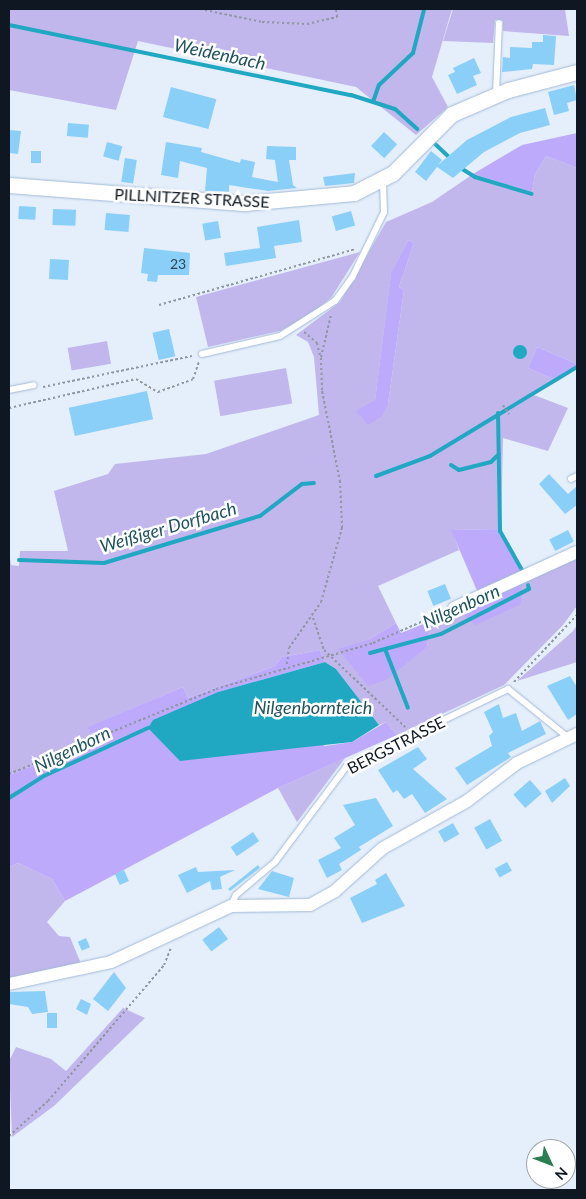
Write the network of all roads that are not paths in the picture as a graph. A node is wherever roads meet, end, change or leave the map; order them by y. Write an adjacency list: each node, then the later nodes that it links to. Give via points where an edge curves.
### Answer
1 (499, 23): 3 (lane)
2 (577, 72): 3 (street, PILLNITZER STRASSE)
3 (496, 94): 4 (street, PILLNITZER STRASSE, via 436,126)
4 (383, 181): 5 (street, PILLNITZER STRASSE, via 354,194 245,203); 6 (lane, via 384,212 370,245 335,301 292,330)
5 (9, 186)
6 (202, 354)
7 (34, 385): 8 (lane)
8 (9, 390)
9 (577, 552): 10 (street)
10 (454, 608)
11 (574, 737): 12 (street, BERGSTRASSE, via 517,763 467,801 383,848 335,891 310,905); 12 (lane, BERGSTRASSE, via 508,689 346,767 275,862 236,895)
12 (231, 906): 13 (street, BERGSTRASSE, via 111,962)
13 (9, 984)

